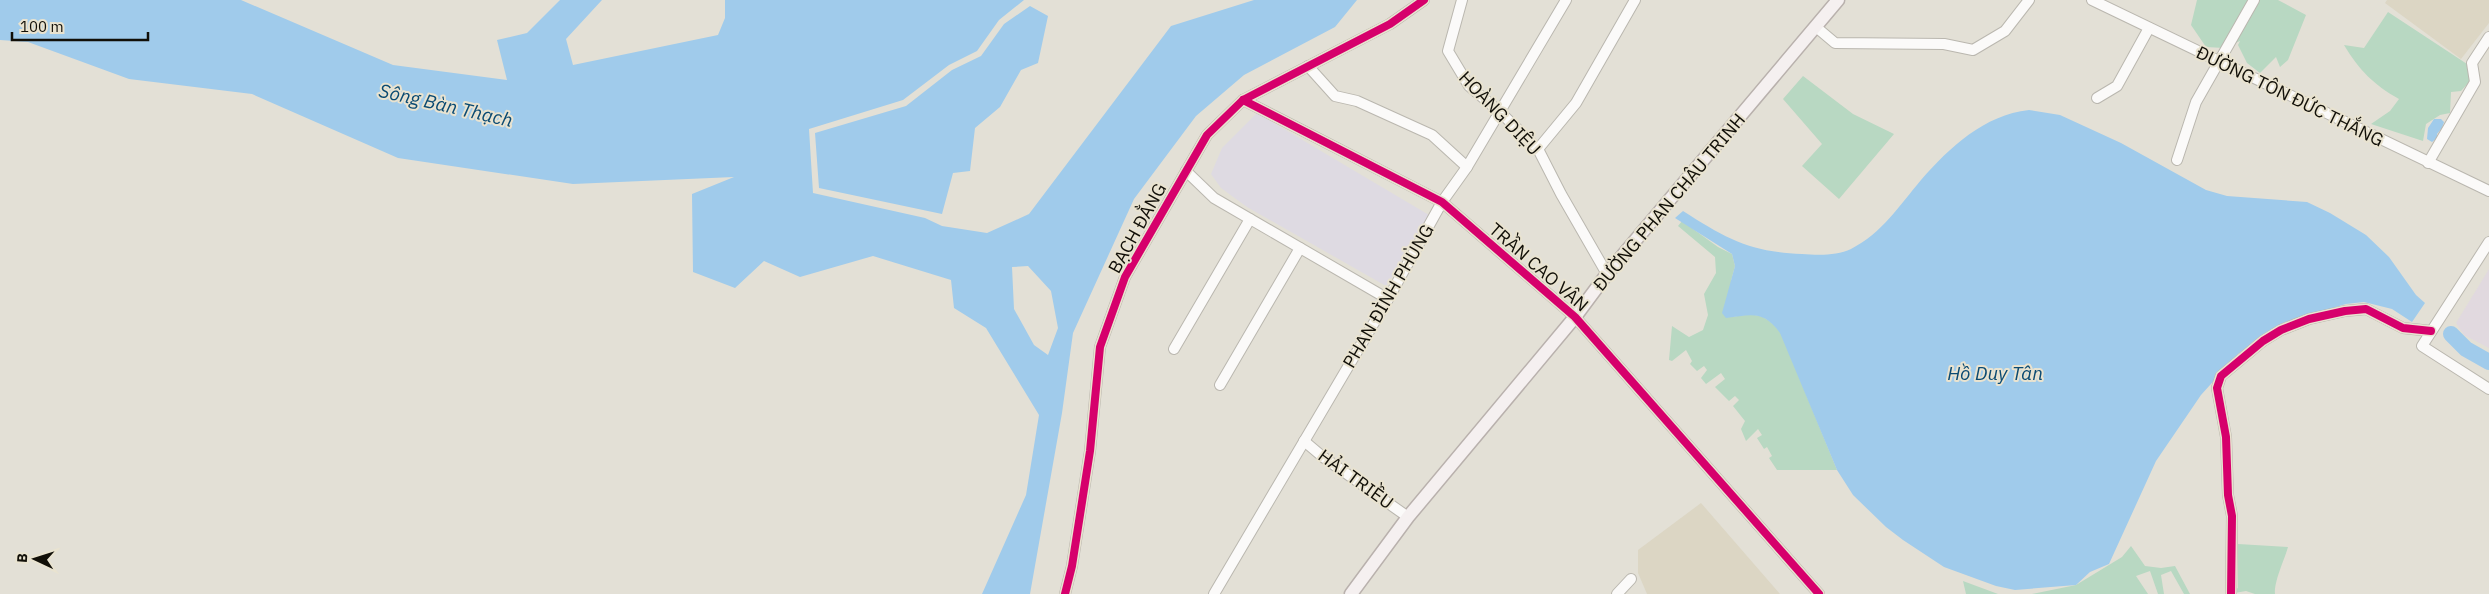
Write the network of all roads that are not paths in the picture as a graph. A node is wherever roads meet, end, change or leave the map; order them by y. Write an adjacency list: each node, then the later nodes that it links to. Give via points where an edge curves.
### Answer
1 (1424, 0): 13 (street, BẠCH ĐẰNG, via 1390,24)
2 (1462, 0): 16 (street, HOÀNG DIỆU, via 1448,51 1469,86)
3 (1566, 0): 16 (street, PHAN ĐÌNH PHÙNG)
4 (1635, 0): 17 (street, via 1576,103)
5 (1838, 0): 9 (main road, ĐƯỜNG PHAN CHÂU TRINH)
6 (2029, 0): 9 (street, via 2005,31 1973,50 1944,44 1835,43)
7 (2092, 0): 10 (street, ĐƯỜNG TÔN ĐỨC THẮNG)
8 (2254, 0): 12 (street)
9 (1816, 27): 27 (main road, ĐƯỜNG PHAN CHÂU TRINH)
10 (2150, 28): 12 (street, ĐƯỜNG TÔN ĐỨC THẮNG); 14 (street, via 2117,86)
11 (2489, 37): 19 (street, via 2472,63 2475,82)
12 (2218, 62): 18 (street, via 2196,102); 19 (street, ĐƯỜNG TÔN ĐỨC THẮNG)
13 (1308, 66): 15 (street, BẠCH ĐẰNG); 20 (street, via 1335,96 1357,101 1432,135)
14 (2097, 98)
15 (1244, 100): 21 (street, BẠCH ĐẰNG, via 1207,135); 23 (street, TRẦN CAO VÂN)
16 (1500, 112): 17 (street, HOÀNG DIỆU); 20 (street, PHAN ĐÌNH PHÙNG)
17 (1538, 149): 27 (street, HOÀNG DIỆU)
18 (2177, 160)
19 (2428, 164): 22 (street, ĐƯỜNG TÔN ĐỨC THẮNG)
20 (1467, 167): 23 (street, PHAN ĐÌNH PHÙNG)
21 (1186, 171): 24 (street, via 1214,198); 37 (street, BẠCH ĐẰNG, via 1125,277 1100,347 1090,451)
22 (2489, 191)
23 (1442, 202): 28 (street, PHAN ĐÌNH PHÙNG); 29 (street, TRẦN CAO VÂN)
24 (1250, 219): 26 (street); 31 (street)
25 (2489, 242): 30 (street)
26 (1300, 248): 28 (street); 32 (street)
27 (1607, 274): 29 (main road, ĐƯỜNG PHAN CHÂU TRINH)
28 (1388, 299): 34 (street, PHAN ĐÌNH PHÙNG)
29 (1575, 317): 35 (main road, ĐƯỜNG PHAN CHÂU TRINH); 41 (street, TRẦN CAO VÂN)
30 (2431, 331): 33 (street, via 2422,346); 42 (street, via 2403,328 2366,309 2345,311 2309,319 2281,330 2221,376 2217,388 2226,438 2232,516)
31 (1174, 349)
32 (1220, 385)
33 (2489, 389)
34 (1304, 441): 35 (street, HẢI TRIỀU); 38 (street, PHAN ĐÌNH PHÙNG)
35 (1408, 517): 39 (main road, ĐƯỜNG PHAN CHÂU TRINH)
36 (1631, 579): 40 (street)
37 (1065, 594)
38 (1214, 594)
39 (1351, 594)
40 (1617, 594)
41 (1819, 594)
42 (2231, 594)

